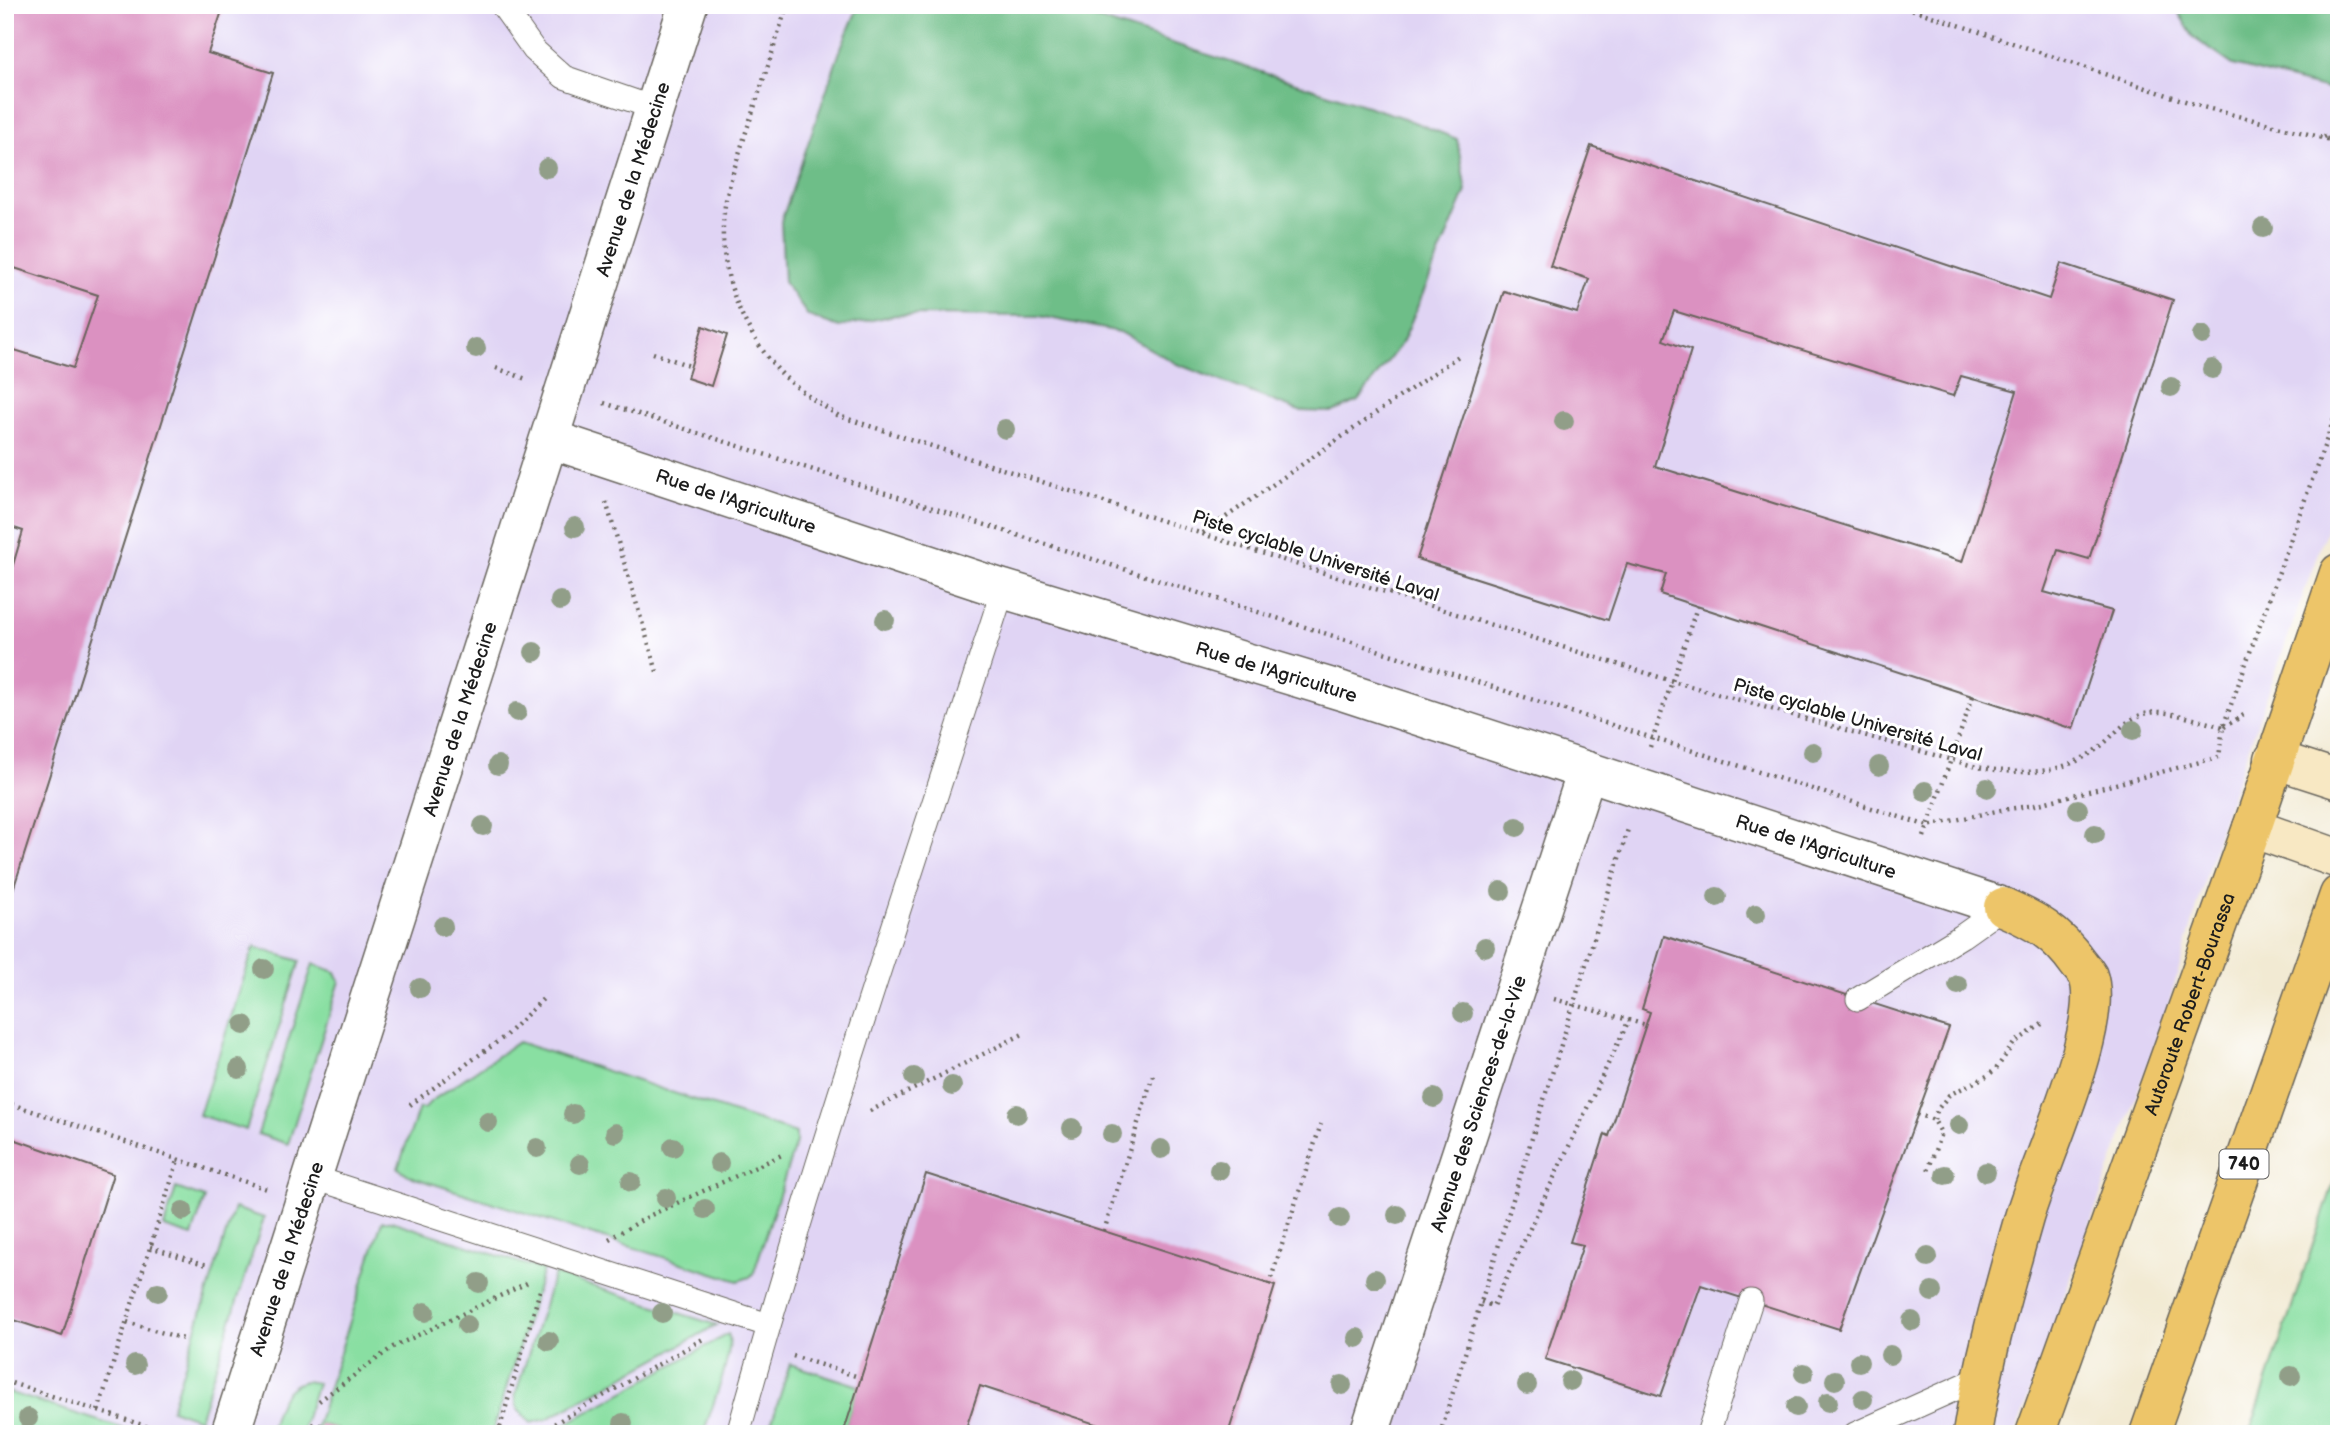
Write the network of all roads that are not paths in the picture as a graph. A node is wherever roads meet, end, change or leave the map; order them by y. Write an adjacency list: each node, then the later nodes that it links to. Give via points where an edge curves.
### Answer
1 (502, 5): 3 (lane, via 534,50 564,77)
2 (688, 5): 3 (street, Avenue de la Médecine)
3 (654, 108): 4 (street, Avenue de la Médecine)
4 (550, 439): 6 (street, Rue de l'Agriculture); 15 (street, Avenue de la Médecine)
5 (2339, 573): 7 (highway, Autoroute Robert-Bourassa)
6 (1003, 589): 8 (street, Rue de l'Agriculture); 17 (lane)
7 (2274, 759): 9 (main road); 10 (highway, Autoroute Robert-Bourassa)
8 (1587, 771): 13 (street, Rue de l'Agriculture); 21 (street, Avenue des Sciences-de-la-Vie)
9 (2339, 780)
10 (2252, 828): 11 (main road); 25 (highway, Autoroute Robert-Bourassa)
11 (2339, 859)
12 (2339, 895): 26 (highway, 740)
13 (2003, 907): 14 (lane); 18 (highway, via 2037,922 2066,945 2088,976 2091,1013 2084,1047 2024,1218)
14 (1858, 999)
15 (312, 1177): 17 (lane, via 556,1262 742,1317); 19 (street, Avenue de la Médecine)
16 (1751, 1301): 22 (lane)
17 (765, 1335): 20 (lane)
18 (1980, 1378): 23 (lane); 24 (highway)
19 (230, 1434)
20 (738, 1434)
21 (1369, 1434)
22 (1707, 1434)
23 (1855, 1434)
24 (1972, 1434)
25 (2035, 1434)
26 (2149, 1434)

